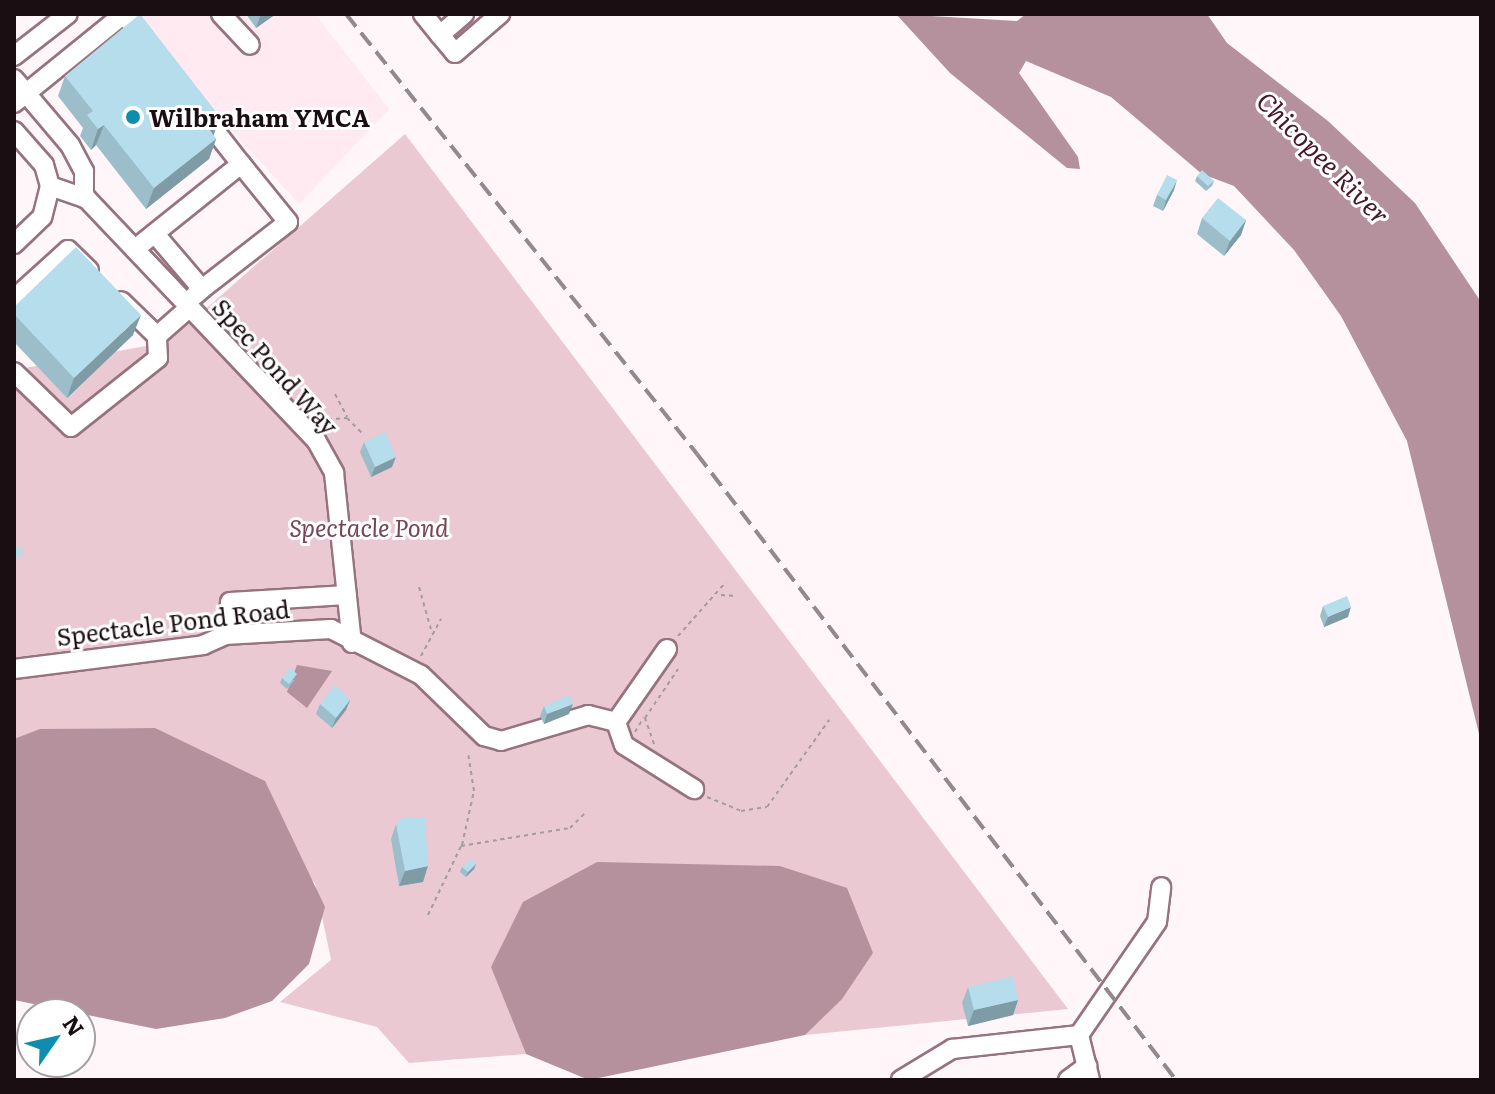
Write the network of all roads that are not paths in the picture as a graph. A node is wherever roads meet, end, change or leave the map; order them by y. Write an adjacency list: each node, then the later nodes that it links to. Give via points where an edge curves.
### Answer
1 (68, 14): 10 (street)
2 (124, 14): 9 (street); 11 (street)
3 (221, 14): 8 (street)
4 (423, 14): 7 (street)
5 (464, 14): 7 (street)
6 (500, 14): 7 (street, via 455,53)
7 (440, 35)
8 (250, 45)
9 (153, 52)
10 (14, 56)
11 (18, 92): 16 (street, via 70,145 84,171)
12 (192, 102): 14 (street)
13 (14, 131): 15 (street, via 44,165)
14 (241, 164): 17 (street); 20 (street, via 288,222)
15 (50, 186): 16 (street, Spec Pond Way); 18 (street, via 42,217)
16 (84, 198): 19 (street, Spec Pond Way)
17 (155, 234): 19 (street); 20 (street)
18 (14, 244)
19 (135, 249): 22 (street, Spec Pond Way)
20 (202, 289): 22 (street)
21 (14, 299): 23 (street, via 68,250)
22 (188, 305): 23 (street); 25 (street, Spec Pond Way, via 306,429 334,473)
23 (157, 336): 24 (street, via 158,358 71,427)
24 (14, 372)
25 (347, 595): 26 (street, via 230,602); 27 (street, Spec Pond Way)
26 (225, 635): 27 (street, Spectacle Pond Road, via 331,629); 29 (street, Spectacle Pond Road, via 203,645)
27 (352, 643): 30 (street, Spectacle Pond Road, via 413,671 484,736 501,741 588,715)
28 (667, 649): 30 (street)
29 (14, 669)
30 (616, 722): 31 (street, via 624,745 645,763)
31 (700, 789)
32 (1161, 887): 33 (street, via 1157,922)
33 (1079, 1035): 34 (street); 35 (street, via 952,1049)
34 (1088, 1073): 36 (street)
35 (901, 1080)
36 (1068, 1080)

